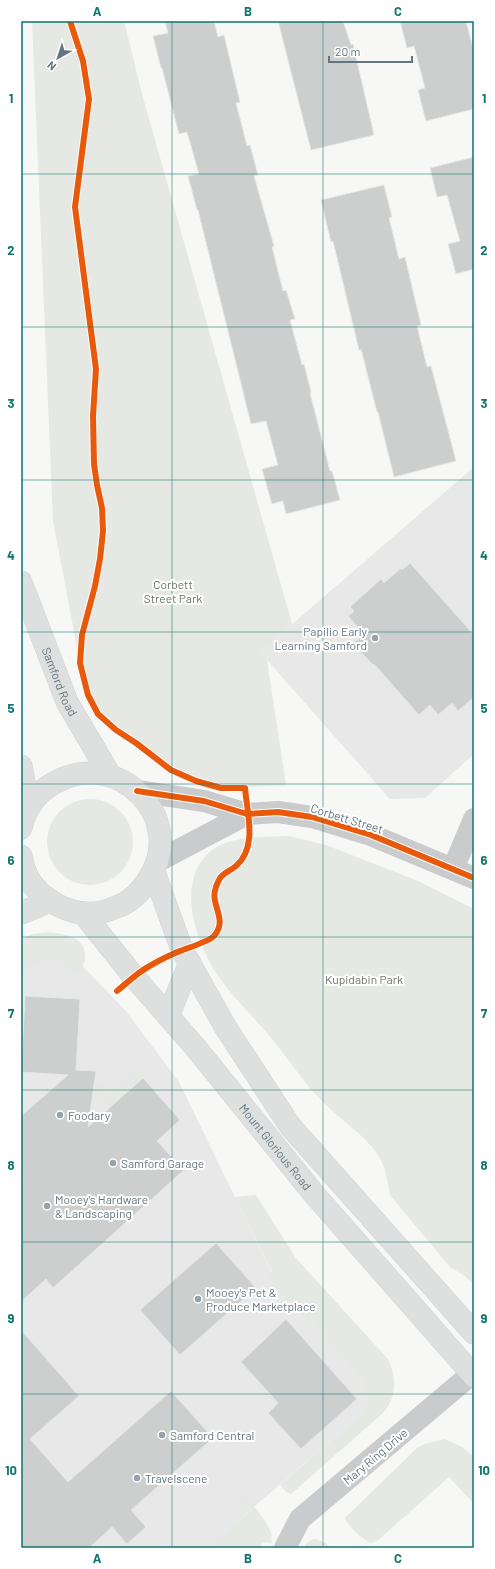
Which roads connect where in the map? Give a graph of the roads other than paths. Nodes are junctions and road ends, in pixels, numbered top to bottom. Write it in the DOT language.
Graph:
graph roads {
  1 [pos="21,582"];
  2 [pos="21,766"];
  3 [pos="110,775"];
  4 [pos="137,791"];
  5 [pos="29,806"];
  6 [pos="247,814"];
  7 [pos="474,819"];
  8 [pos="21,828"];
  9 [pos="21,856"];
  10 [pos="156,867"];
  11 [pos="453,869"];
  12 [pos="474,878"];
  13 [pos="50,900"];
  14 [pos="21,913"];
  15 [pos="83,913"];
  16 [pos="190,963"];
  17 [pos="168,1016"];
  18 [pos="474,1333"];
  19 [pos="473,1374"];
  20 [pos="285,1548"];
  1 -- 3 [label="main road, Samford Road"];
  2 -- 5 [label="main road"];
  3 -- 4 [label="main road"];
  3 -- 5 [label="main road"];
  4 -- 6 [label="street, Corbett Street"];
  4 -- 10 [label="main road"];
  5 -- 8 [label="main road"];
  6 -- 10 [label="street, Corbett Street"];
  6 -- 11 [label="street, Corbett Street"];
  7 -- 11 [label="street"];
  9 -- 13 [label="main road"];
  10 -- 15 [label="main road"];
  10 -- 16 [label="main road, Mount Glorious Road"];
  11 -- 12 [label="street, Corbett Street"];
  13 -- 14 [label="main road"];
  13 -- 15 [label="main road"];
  15 -- 17 [label="main road, Mount Glorious Road"];
  16 -- 17 [label="main road"];
  16 -- 18 [label="main road, Mount Glorious Road"];
  17 -- 19 [label="main road, Mount Glorious Road"];
  19 -- 20 [label="street, Mary Ring Drive"];
}
